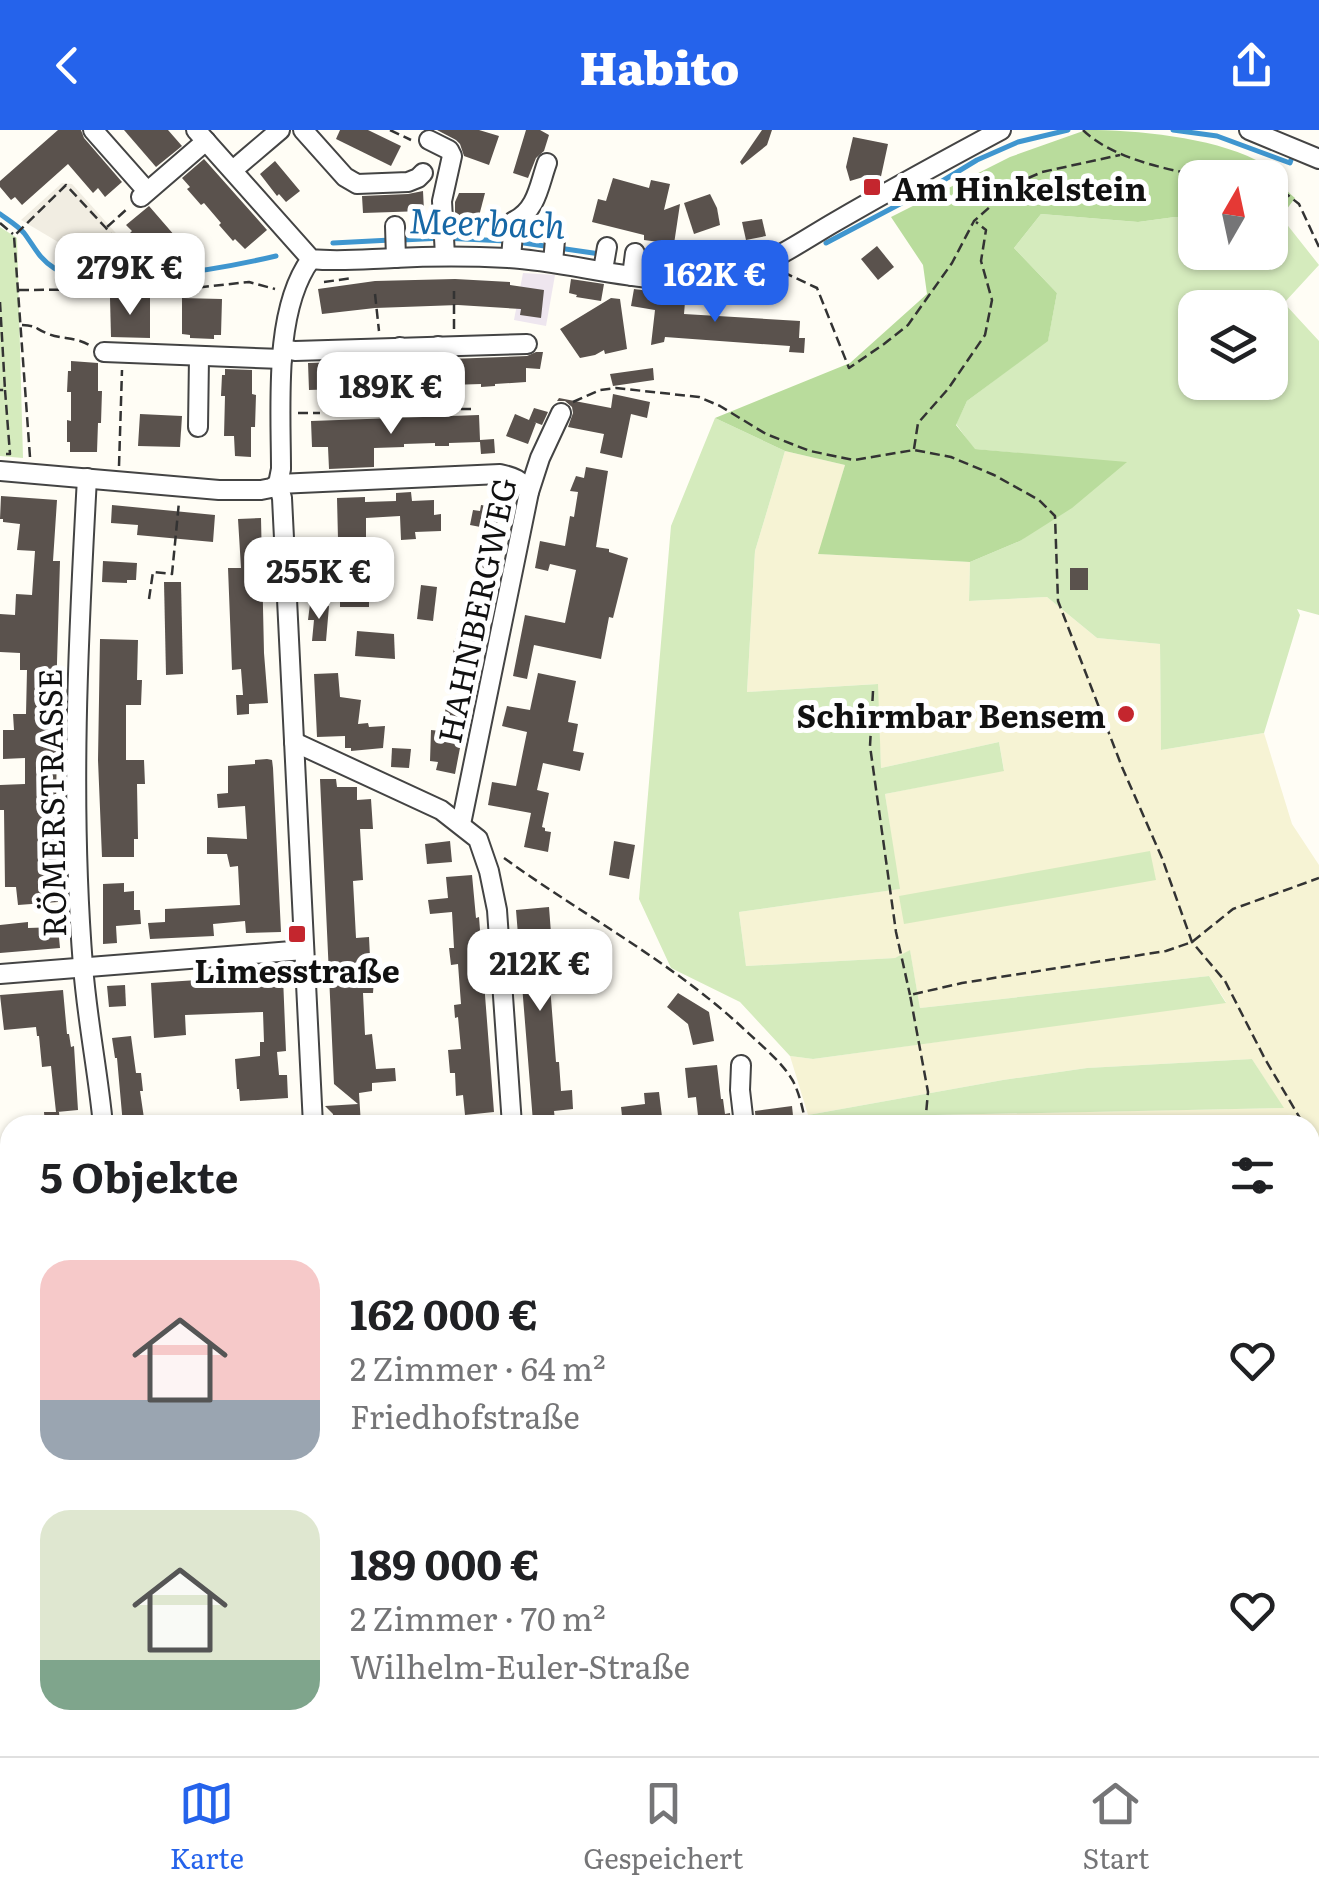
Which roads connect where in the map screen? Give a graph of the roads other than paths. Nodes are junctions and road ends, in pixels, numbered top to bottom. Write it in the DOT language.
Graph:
graph roads {
  1 [pos="94,130"];
  2 [pos="280,130"];
  3 [pos="302,130"];
  4 [pos="1001,130"];
  5 [pos="1249,130"];
  6 [pos="201,136"];
  7 [pos="426,143"];
  8 [pos="1319,159"];
  9 [pos="547,163"];
  10 [pos="233,170"];
  11 [pos="423,173"];
  12 [pos="444,246"];
  13 [pos="512,247"];
  14 [pos="311,258"];
  15 [pos="527,344"];
  16 [pos="446,345"];
  17 [pos="391,347"];
  18 [pos="113,353"];
  19 [pos="283,354"];
  20 [pos="199,357"];
  21 [pos="561,413"];
  22 [pos="198,426"];
  23 [pos="0,471"];
  24 [pos="87,478"];
  25 [pos="278,484"];
  26 [pos="529,492"];
  27 [pos="294,742"];
  28 [pos="460,824"];
  29 [pos="304,950"];
  30 [pos="83,966"];
  31 [pos="0,974"];
  32 [pos="741,1066"];
  33 [pos="102,1115"];
  34 [pos="312,1115"];
  35 [pos="511,1115"];
  36 [pos="743,1115"];
  1 -- 6 [label="street"];
  2 -- 10 [label="street"];
  3 -- 11 [label="street"];
  4 -- 13 [label="street"];
  5 -- 8 [label="street"];
  6 -- 10 [label="street"];
  7 -- 12 [label="street"];
  9 -- 13 [label="street"];
  10 -- 14 [label="street"];
  12 -- 13 [label="street"];
  12 -- 14 [label="street"];
  14 -- 19 [label="street"];
  15 -- 16 [label="street"];
  16 -- 17 [label="street"];
  16 -- 17 [label="street"];
  17 -- 19 [label="street"];
  18 -- 20 [label="street"];
  19 -- 20 [label="street"];
  19 -- 25 [label="street"];
  20 -- 22 [label="street"];
  21 -- 26 [label="street, HAHNBERGWEG"];
  23 -- 24 [label="street"];
  24 -- 25 [label="street"];
  24 -- 30 [label="street, RÖMERSTRASSE"];
  25 -- 26 [label="street"];
  25 -- 27 [label="street"];
  26 -- 28 [label="street, HAHNBERGWEG"];
  27 -- 28 [label="street"];
  27 -- 29 [label="street"];
  28 -- 35 [label="street"];
  29 -- 30 [label="street"];
  29 -- 34 [label="street"];
  30 -- 31 [label="street"];
  30 -- 33 [label="street, RÖMERSTRASSE"];
  32 -- 36 [label="street"];
}
